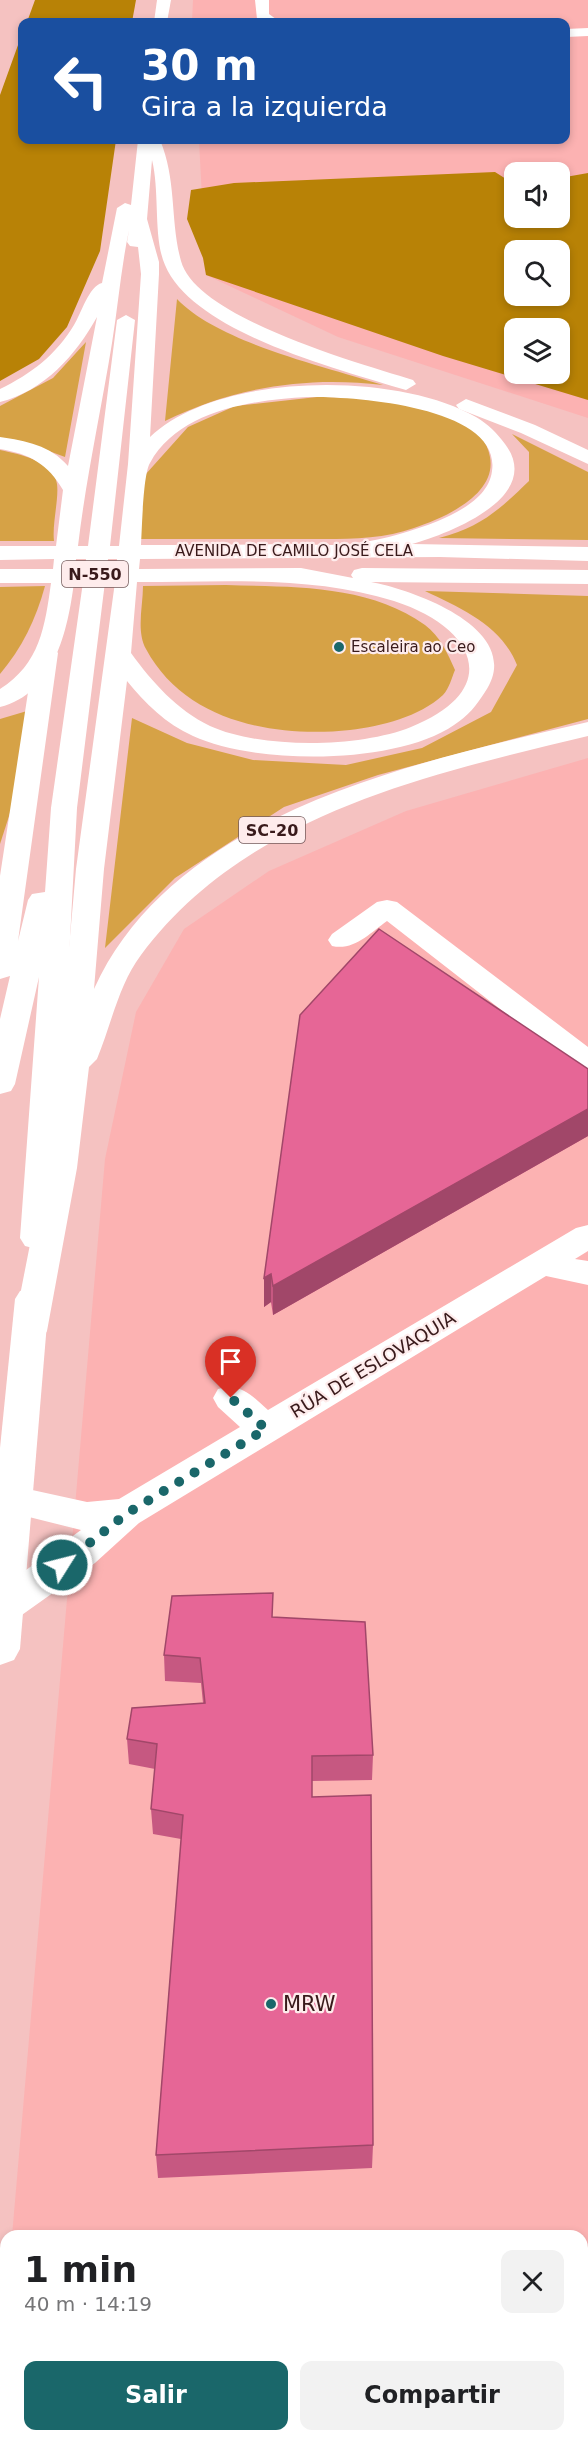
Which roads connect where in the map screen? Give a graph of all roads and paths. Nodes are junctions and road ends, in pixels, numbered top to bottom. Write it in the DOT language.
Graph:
graph roads {
  1 [pos="164,0"];
  2 [pos="262,0"];
  3 [pos="162,18"];
  4 [pos="266,18"];
  5 [pos="570,33"];
  6 [pos="588,33"];
  7 [pos="145,144"];
  8 [pos="153,144"];
  9 [pos="141,169"];
  10 [pos="140,221"];
  11 [pos="132,267"];
  12 [pos="112,270"];
  13 [pos="129,299"];
  14 [pos="0,396"];
  15 [pos="0,443"];
  16 [pos="588,458"];
  17 [pos="138,464"];
  18 [pos="74,490"];
  19 [pos="355,550"];
  20 [pos="0,553"];
  21 [pos="588,554"];
  22 [pos="280,575"];
  23 [pos="0,576"];
  24 [pos="588,577"];
  25 [pos="46,653"];
  26 [pos="119,653"];
  27 [pos="0,700"];
  28 [pos="588,729"];
  29 [pos="64,808"];
  30 [pos="342,940"];
  31 [pos="0,970"];
  32 [pos="588,1062"];
  33 [pos="72,1082"];
  34 [pos="0,1084"];
  35 [pos="588,1236"];
  36 [pos="542,1264"];
  37 [pos="588,1273"];
  38 [pos="30,1331"];
  39 [pos="231,1398"];
  40 [pos="266,1429"];
  41 [pos="14,1500"];
  42 [pos="126,1514"];
  43 [pos="5,1606"];
  44 [pos="0,1649"];
  1 -- 3 [label="main road"];
  2 -- 4 [label="main road"];
  5 -- 6 [label="main road"];
  7 -- 9 [label="main road"];
  8 -- 16 [label="main road"];
  9 -- 10 [label="main road"];
  9 -- 12 [label="main road"];
  10 -- 11 [label="main road"];
  10 -- 17 [label="main road"];
  12 -- 14 [label="main road"];
  12 -- 18 [label="main road"];
  13 -- 29 [label="main road, N-550"];
  15 -- 18 [label="main road"];
  17 -- 19 [label="main road"];
  17 -- 26 [label="main road, N-550"];
  18 -- 25 [label="main road"];
  19 -- 20 [label="main road, AVENIDA DE CAMILO JOSÉ CELA"];
  19 -- 21 [label="main road, AVENIDA DE CAMILO JOSÉ CELA"];
  22 -- 23 [label="main road, AVENIDA DE CAMILO JOSÉ CELA"];
  22 -- 24 [label="main road, AVENIDA DE CAMILO JOSÉ CELA"];
  22 -- 26 [label="main road"];
  25 -- 27 [label="main road"];
  25 -- 31 [label="main road"];
  26 -- 33 [label="main road"];
  28 -- 33 [label="main road, SC-20"];
  29 -- 34 [label="main road"];
  29 -- 38 [label="main road"];
  30 -- 32 [label="main road"];
  33 -- 38 [label="main road"];
  35 -- 36 [label="main road, RÚA DE ESLOVAQUIA"];
  36 -- 37 [label="main road"];
  36 -- 40 [label="main road, RÚA DE ESLOVAQUIA"];
  38 -- 41 [label="main road"];
  39 -- 40 [label="main road"];
  40 -- 42 [label="main road, RÚA DE ESLOVAQUIA"];
  41 -- 42 [label="main road, RÚA DE ESLOVAQUIA"];
  41 -- 43 [label="main road"];
  42 -- 43 [label="main road, RÚA DE ESLOVAQUIA"];
  43 -- 44 [label="main road"];
}
